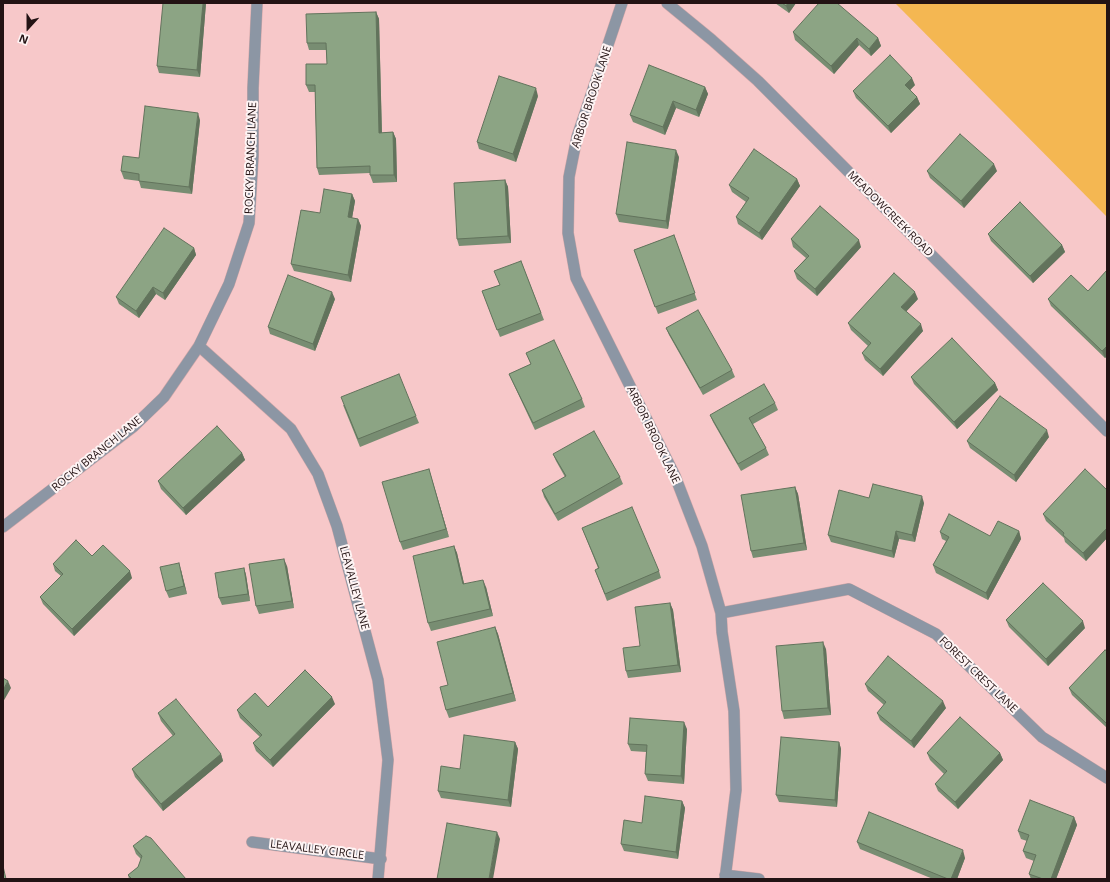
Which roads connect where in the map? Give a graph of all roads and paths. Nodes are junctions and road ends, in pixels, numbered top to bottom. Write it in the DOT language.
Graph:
graph roads {
  1 [pos="257,3"];
  2 [pos="622,3"];
  3 [pos="667,3"];
  4 [pos="199,346"];
  5 [pos="1107,431"];
  6 [pos="3,527"];
  7 [pos="721,613"];
  8 [pos="1107,778"];
  9 [pos="252,842"];
  10 [pos="381,859"];
  11 [pos="725,877"];
  12 [pos="378,879"];
  13 [pos="759,879"];
  1 -- 4 [label="street, ROCKY BRANCH LANE"];
  2 -- 7 [label="street, ARBOR BROOK LANE"];
  3 -- 5 [label="street, MEADOWCREEK ROAD"];
  4 -- 6 [label="street, ROCKY BRANCH LANE"];
  4 -- 10 [label="street, LEAVALLEY LANE"];
  7 -- 8 [label="street, FOREST CREST LANE"];
  7 -- 11 [label="street, ARBOR BROOK LANE"];
  9 -- 10 [label="street, LEAVALLEY CIRCLE"];
  10 -- 12 [label="street, LEAVALLEY LANE"];
  11 -- 13 [label="street"];
}
